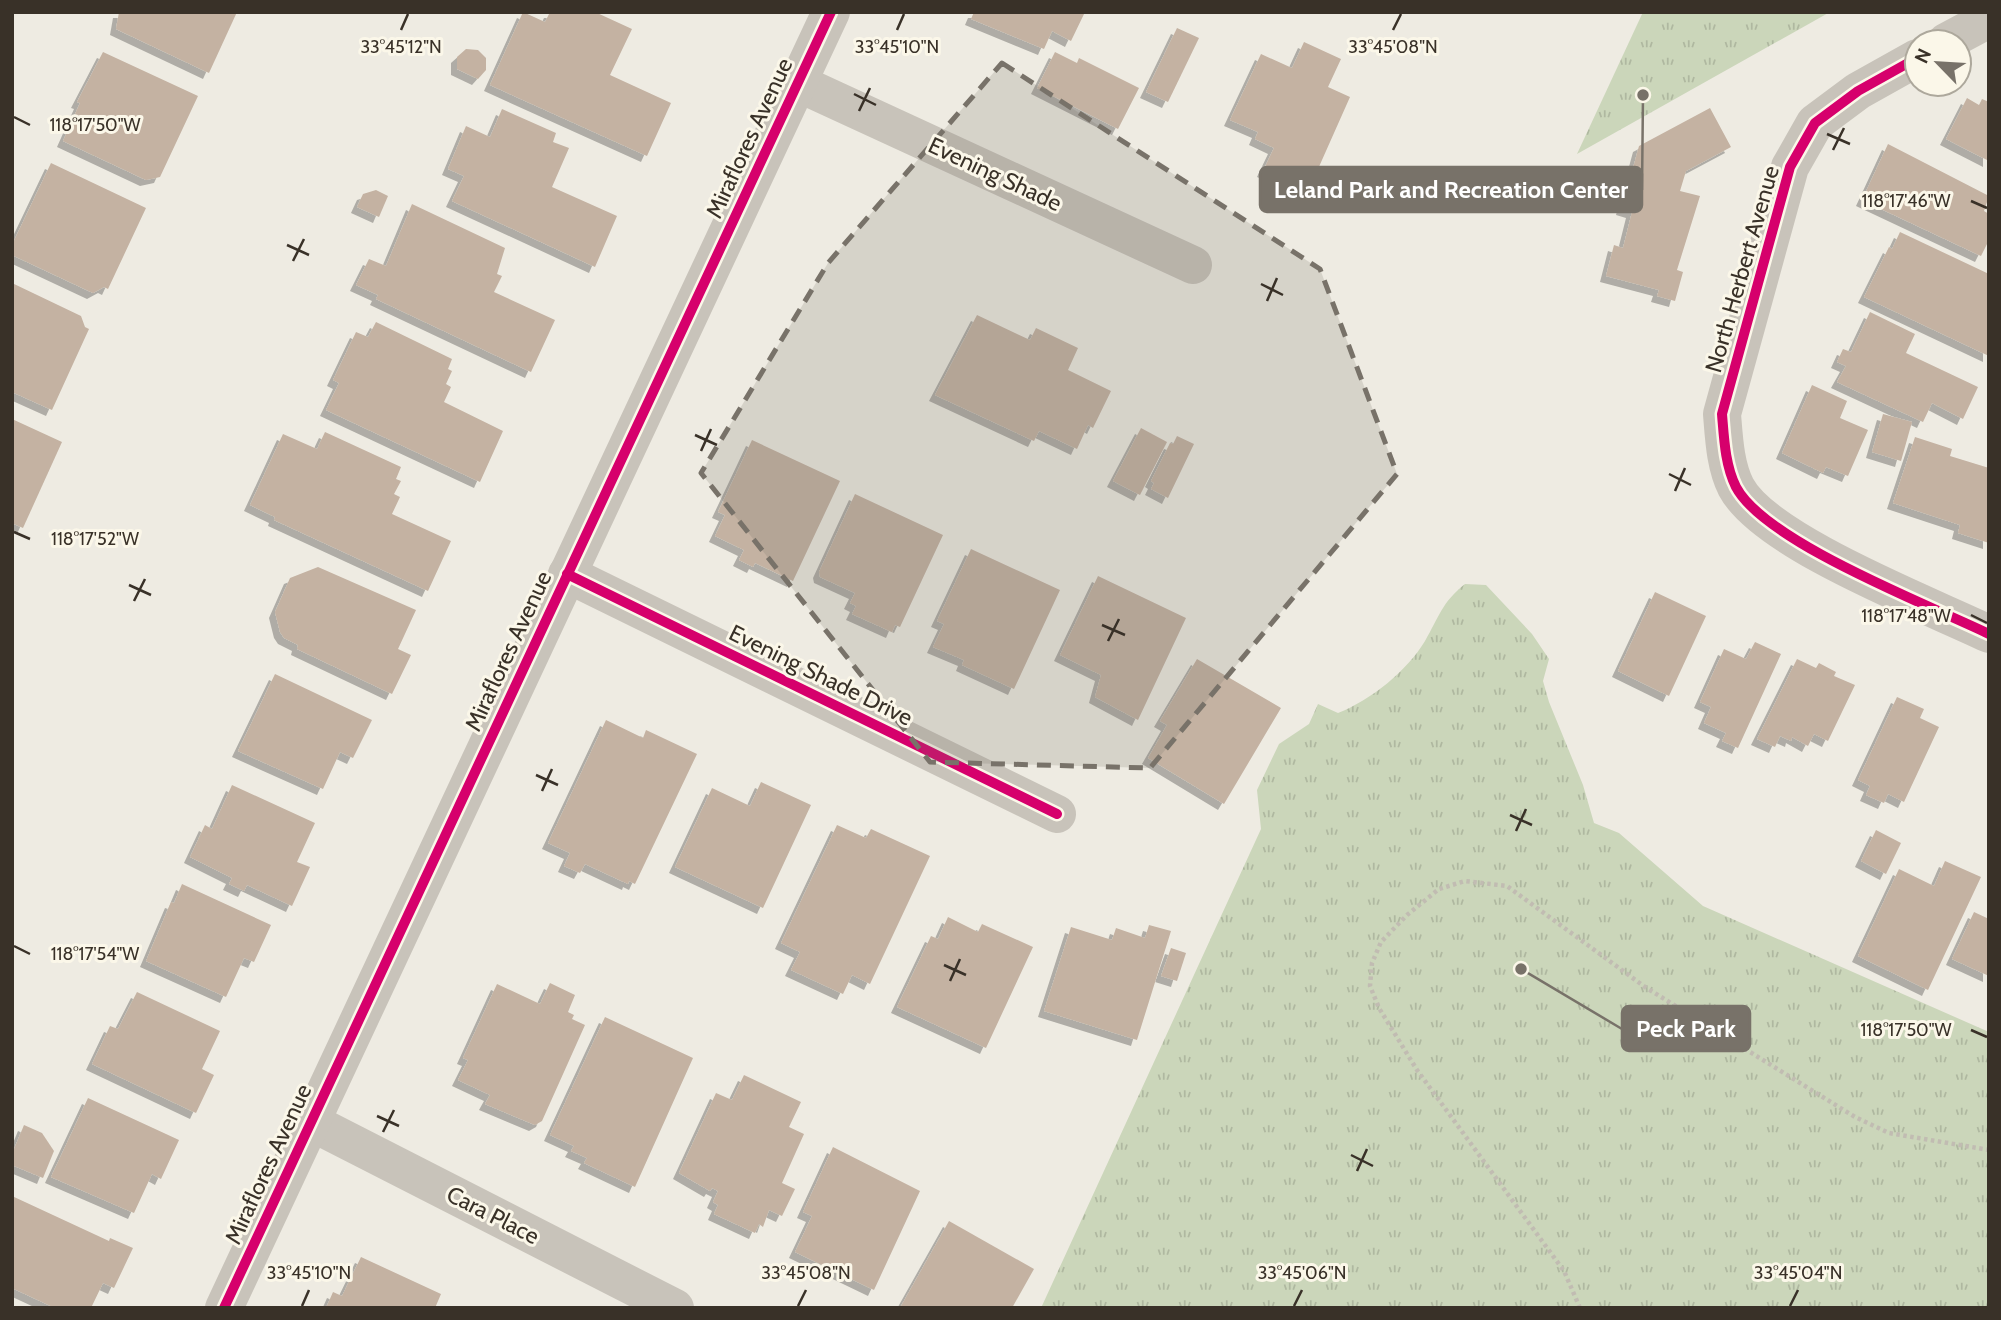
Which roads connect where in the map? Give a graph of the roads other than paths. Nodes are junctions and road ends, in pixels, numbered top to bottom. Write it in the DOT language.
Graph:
graph roads {
  1 [pos="831,12"];
  2 [pos="1989,19"];
  3 [pos="1973,28"];
  4 [pos="1903,66"];
  5 [pos="798,83"];
  6 [pos="1193,265"];
  7 [pos="567,574"];
  8 [pos="1989,634"];
  9 [pos="1056,814"];
  10 [pos="311,1122"];
  11 [pos="224,1308"];
  12 [pos="675,1308"];
  1 -- 5 [label="street, Miraflores Avenue"];
  2 -- 3 [label="street"];
  4 -- 8 [label="street, North Herbert Avenue"];
  5 -- 6 [label="street, Evening Shade"];
  5 -- 7 [label="street, Miraflores Avenue"];
  7 -- 9 [label="street, Evening Shade Drive"];
  7 -- 10 [label="street, Miraflores Avenue"];
  10 -- 11 [label="street, Miraflores Avenue"];
  10 -- 12 [label="street, Cara Place"];
}
